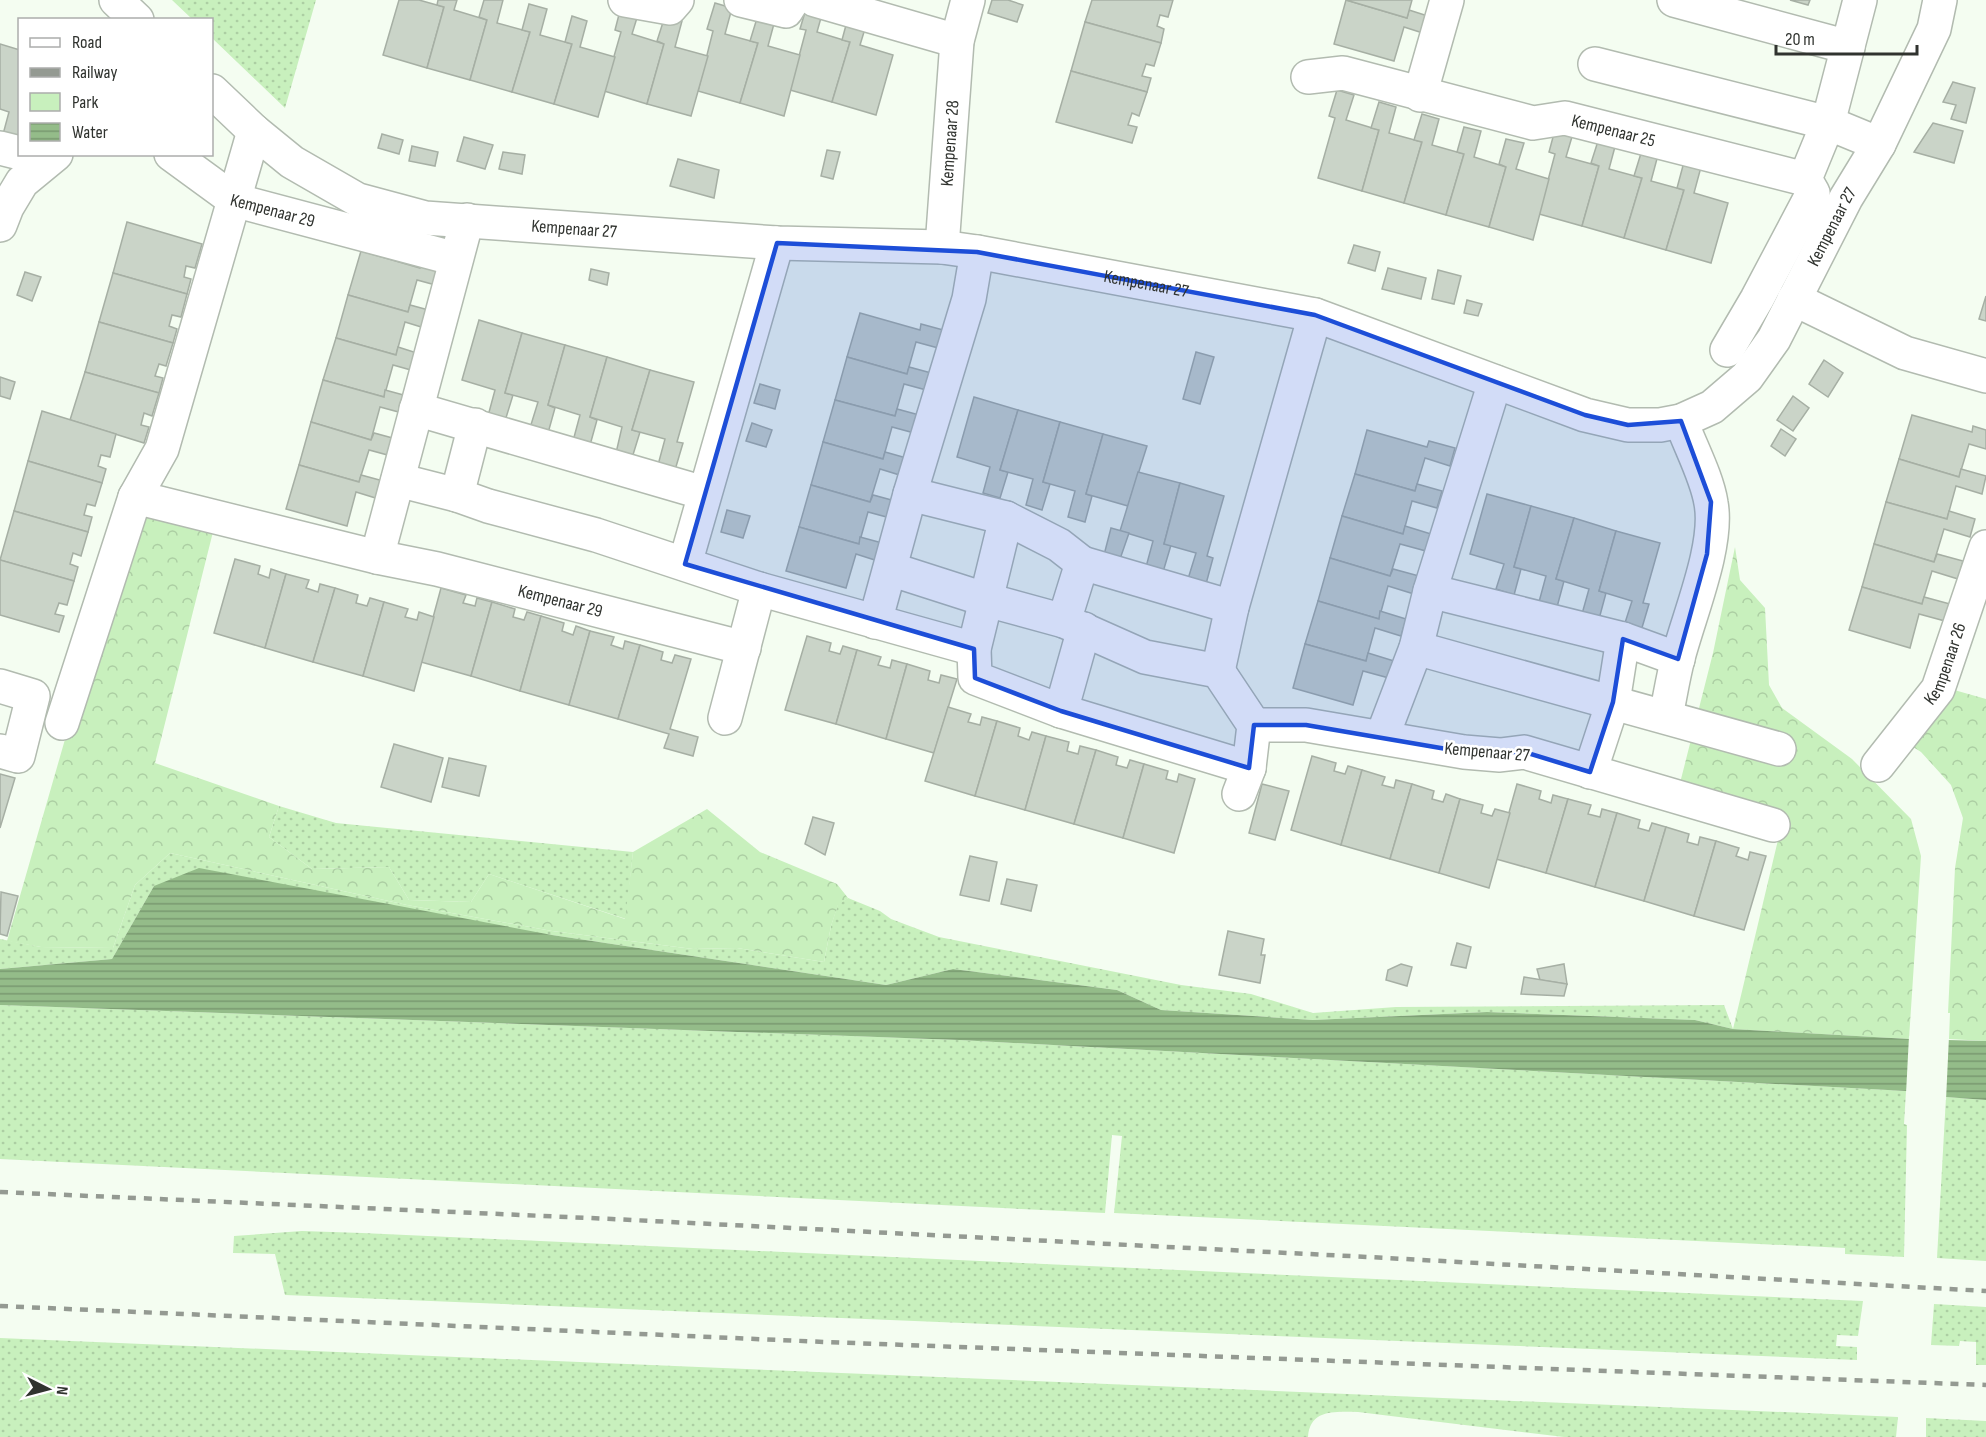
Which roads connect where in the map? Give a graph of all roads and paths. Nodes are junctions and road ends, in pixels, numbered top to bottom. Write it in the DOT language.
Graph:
graph roads {
  1 [pos="116,0"];
  2 [pos="625,0"];
  3 [pos="677,0"];
  4 [pos="741,0"];
  5 [pos="793,0"];
  6 [pos="814,0"];
  7 [pos="1447,0"];
  8 [pos="1674,0"];
  9 [pos="1860,0"];
  10 [pos="1940,0"];
  11 [pos="962,1"];
  12 [pos="135,18"];
  13 [pos="957,41"];
  14 [pos="1848,47"];
  15 [pos="1595,64"];
  16 [pos="1308,77"];
  17 [pos="213,92"];
  18 [pos="1420,95"];
  19 [pos="1828,123"];
  20 [pos="254,131"];
  21 [pos="1879,144"];
  22 [pos="0,148"];
  23 [pos="174,156"];
  24 [pos="1805,179"];
  25 [pos="20,180"];
  26 [pos="234,200"];
  27 [pos="467,220"];
  28 [pos="777,243"];
  29 [pos="942,247"];
  30 [pos="977,252"];
  31 [pos="456,259"];
  32 [pos="1794,299"];
  33 [pos="1315,315"];
  34 [pos="1726,350"];
  35 [pos="1986,376"];
  36 [pos="1496,382"];
  37 [pos="416,409"];
  38 [pos="1681,422"];
  39 [pos="475,426"];
  40 [pos="398,480"];
  41 [pos="704,493"];
  42 [pos="910,494"];
  43 [pos="457,495"];
  44 [pos="135,497"];
  45 [pos="1006,518"];
  46 [pos="1986,547"];
  47 [pos="377,556"];
  48 [pos="1082,563"];
  49 [pos="685,564"];
  50 [pos="906,574"];
  51 [pos="759,590"];
  52 [pos="1430,591"];
  53 [pos="987,600"];
  54 [pos="1232,607"];
  55 [pos="875,622"];
  56 [pos="1074,625"];
  57 [pos="1623,639"];
  58 [pos="744,648"];
  59 [pos="1416,648"];
  60 [pos="974,650"];
  61 [pos="1678,659"];
  62 [pos="1218,671"];
  63 [pos="0,686"];
  64 [pos="1613,702"];
  65 [pos="1061,711"];
  66 [pos="1666,716"];
  67 [pos="725,718"];
  68 [pos="62,723"];
  69 [pos="1254,725"];
  70 [pos="1382,737"];
  71 [pos="1779,749"];
  72 [pos="0,751"];
  73 [pos="1878,765"];
  74 [pos="1590,772"];
  75 [pos="1773,825"];
  1 -- 12 [label="street"];
  2 -- 3 [label="street"];
  4 -- 5 [label="street"];
  6 -- 13 [label="street"];
  7 -- 18 [label="street"];
  8 -- 14 [label="street"];
  9 -- 14 [label="street"];
  10 -- 21 [label="street, Kempenaar 27"];
  11 -- 13 [label="street, Kempenaar 28"];
  13 -- 29 [label="street, Kempenaar 28"];
  14 -- 19 [label="street"];
  15 -- 19 [label="street"];
  16 -- 18 [label="street, Kempenaar 25"];
  17 -- 20 [label="street, Kempenaar 27"];
  18 -- 24 [label="street, Kempenaar 25"];
  19 -- 21 [label="street"];
  19 -- 24 [label="street"];
  20 -- 26 [label="street"];
  20 -- 27 [label="street, Kempenaar 27"];
  21 -- 32 [label="street, Kempenaar 27"];
  22 -- 25 [label="street"];
  23 -- 26 [label="street, Kempenaar 29"];
  24 -- 34 [label="street"];
  26 -- 31 [label="street, Kempenaar 29"];
  26 -- 44 [label="street"];
  27 -- 28 [label="street, Kempenaar 27"];
  27 -- 31 [label="street"];
  28 -- 29 [label="street, Kempenaar 27"];
  28 -- 41 [label="street"];
  29 -- 30 [label="street, Kempenaar 27"];
  30 -- 33 [label="street, Kempenaar 27"];
  30 -- 42 [label="street"];
  31 -- 37 [label="street"];
  32 -- 35 [label="street"];
  32 -- 38 [label="street, Kempenaar 27"];
  33 -- 36 [label="street, Kempenaar 27"];
  33 -- 54 [label="street"];
  36 -- 38 [label="street, Kempenaar 27"];
  36 -- 52 [label="street"];
  37 -- 39 [label="street"];
  37 -- 40 [label="street"];
  38 -- 61 [label="street"];
  39 -- 41 [label="street"];
  39 -- 43 [label="street"];
  40 -- 43 [label="street"];
  40 -- 47 [label="street"];
  41 -- 49 [label="street"];
  42 -- 45 [label="street"];
  42 -- 55 [label="street"];
  43 -- 49 [label="street"];
  44 -- 47 [label="street, Kempenaar 29"];
  44 -- 68 [label="street"];
  45 -- 48 [label="street"];
  45 -- 53 [label="street"];
  46 -- 73 [label="street, Kempenaar 26"];
  47 -- 58 [label="street, Kempenaar 29"];
  48 -- 54 [label="street"];
  48 -- 56 [label="street"];
  49 -- 51 [label="street"];
  50 -- 53 [label="street"];
  51 -- 55 [label="street"];
  51 -- 58 [label="street"];
  52 -- 57 [label="street"];
  52 -- 59 [label="street"];
  53 -- 56 [label="street"];
  53 -- 60 [label="street"];
  54 -- 62 [label="street"];
  55 -- 60 [label="street"];
  56 -- 62 [label="street"];
  56 -- 65 [label="street"];
  57 -- 61 [label="street"];
  57 -- 64 [label="street"];
  58 -- 67 [label="street"];
  59 -- 64 [label="street"];
  59 -- 70 [label="street"];
  60 -- 65 [label="street"];
  61 -- 66 [label="street"];
  62 -- 69 [label="street"];
  63 -- 72 [label="street"];
  64 -- 66 [label="street"];
  64 -- 74 [label="street"];
  65 -- 69 [label="street"];
  66 -- 71 [label="street"];
  69 -- 70 [label="street, Kempenaar 27"];
  70 -- 74 [label="street, Kempenaar 27"];
  74 -- 75 [label="street, Kempenaar 27"];
}
